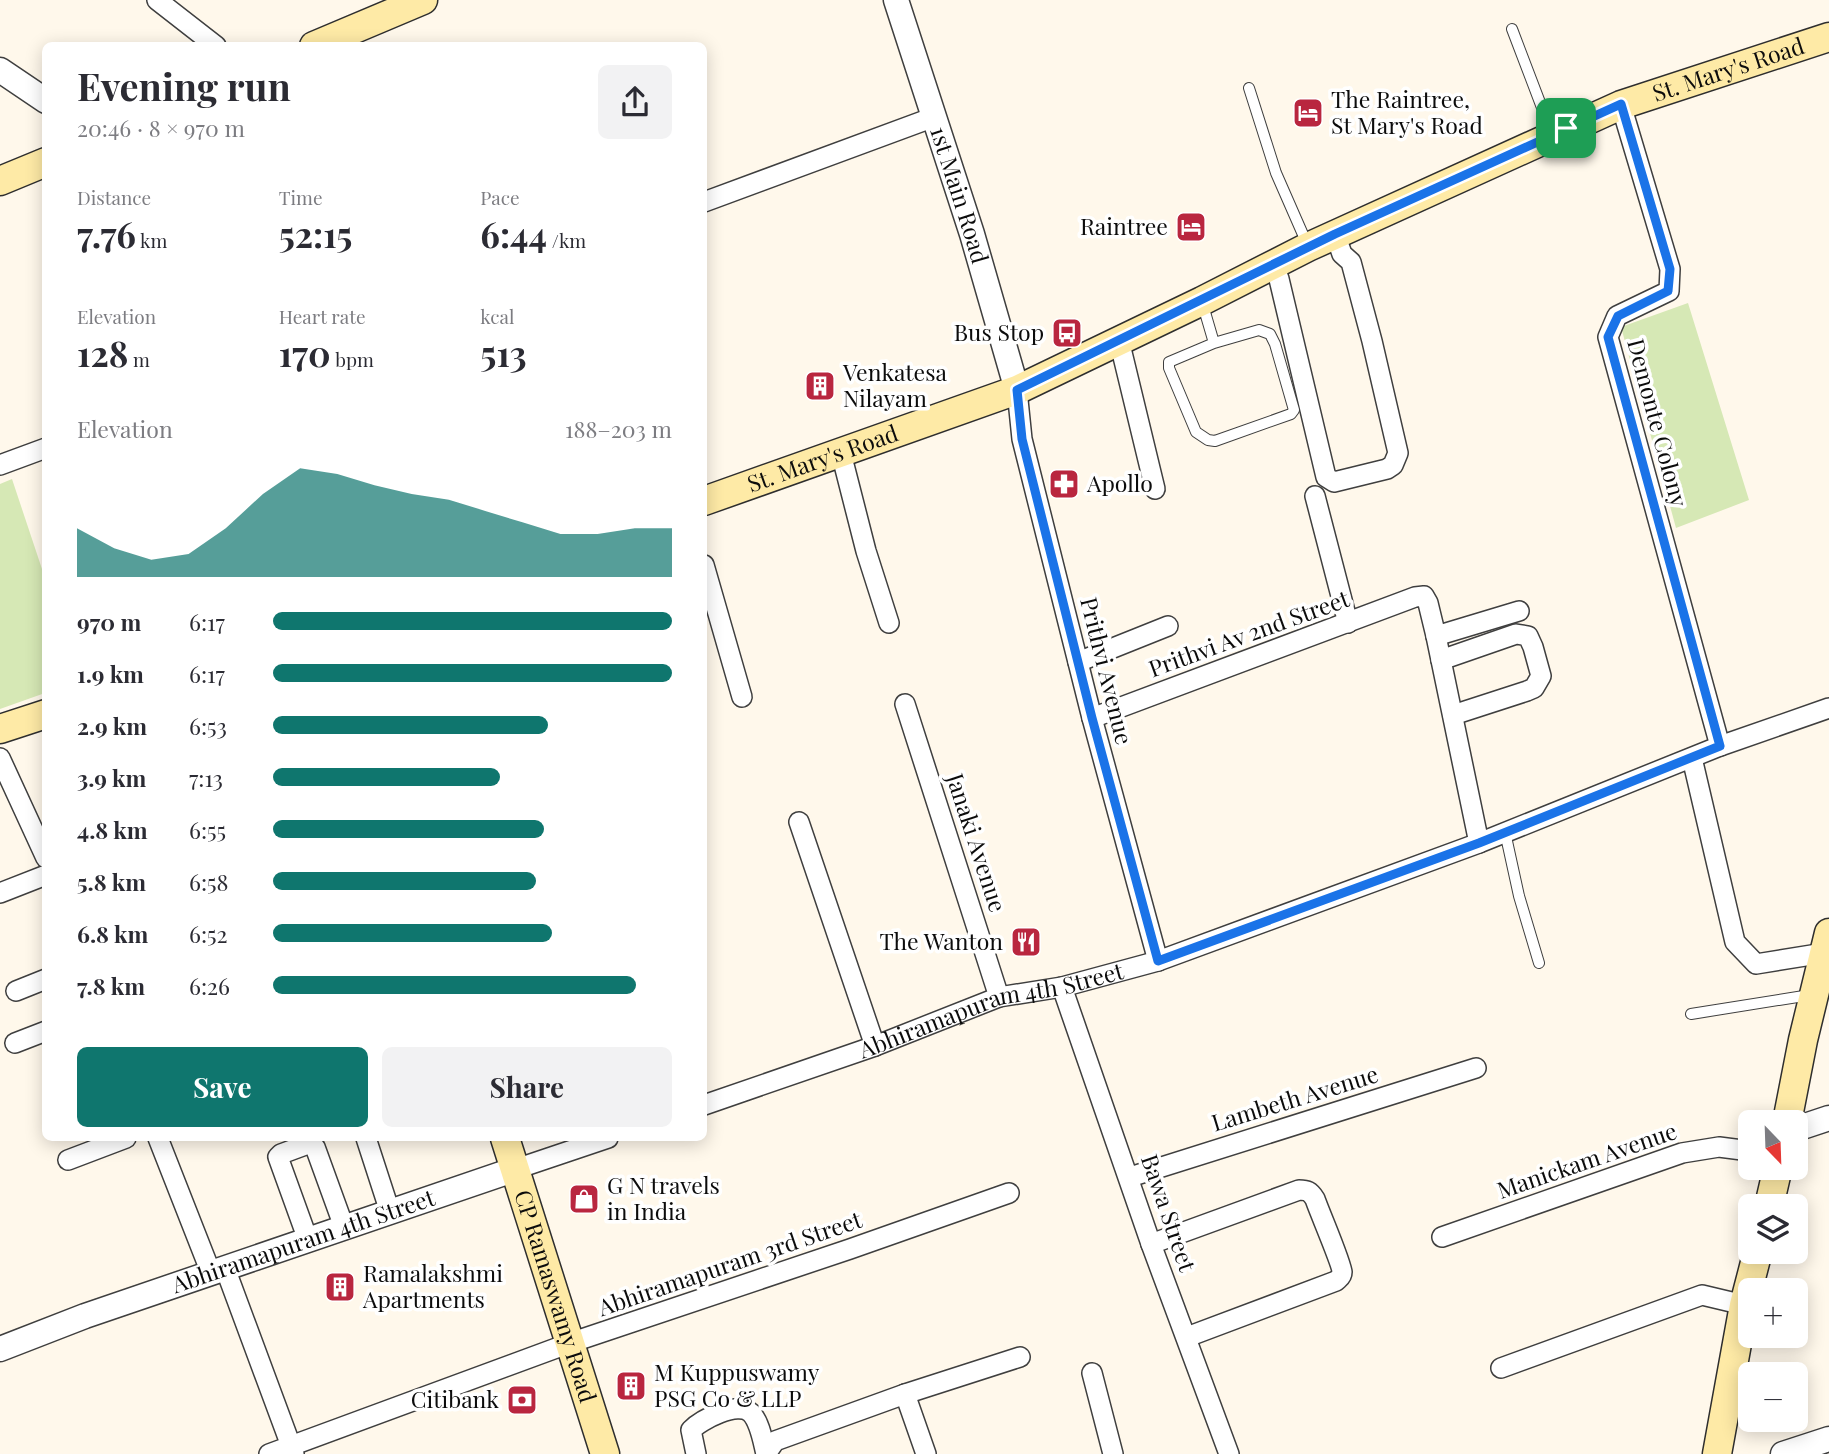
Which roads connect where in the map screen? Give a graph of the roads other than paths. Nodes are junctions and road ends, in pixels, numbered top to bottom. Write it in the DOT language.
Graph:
graph roads {
  1 [pos="157,0"];
  2 [pos="423,0"];
  3 [pos="896,0"];
  4 [pos="1512,29"];
  5 [pos="1829,37"];
  6 [pos="211,42"];
  7 [pos="323,42"];
  8 [pos="0,70"];
  9 [pos="1249,88"];
  10 [pos="42,98"];
  11 [pos="1621,104"];
  12 [pos="934,117"];
  13 [pos="1552,135"];
  14 [pos="42,164"];
  15 [pos="0,181"];
  16 [pos="707,201"];
  17 [pos="1335,234"];
  18 [pos="1308,247"];
  19 [pos="1274,265"];
  20 [pos="1202,301"];
  21 [pos="1119,341"];
  22 [pos="1214,343"];
  23 [pos="1017,390"];
  24 [pos="42,449"];
  25 [pos="841,453"];
  26 [pos="0,465"];
  27 [pos="1155,489"];
  28 [pos="1315,496"];
  29 [pos="707,500"];
  30 [pos="707,575"];
  31 [pos="1523,616"];
  32 [pos="889,623"];
  33 [pos="1348,623"];
  34 [pos="1168,626"];
  35 [pos="1439,648"];
  36 [pos="1078,663"];
  37 [pos="742,697"];
  38 [pos="905,704"];
  39 [pos="1829,708"];
  40 [pos="42,715"];
  41 [pos="1453,715"];
  42 [pos="1092,718"];
  43 [pos="0,729"];
  44 [pos="1720,746"];
  45 [pos="0,758"];
  46 [pos="1692,758"];
  47 [pos="799,822"];
  48 [pos="1505,832"];
  49 [pos="1479,843"];
  50 [pos="42,849"];
  51 [pos="42,877"];
  52 [pos="0,893"];
  53 [pos="1826,943"];
  54 [pos="1158,961"];
  55 [pos="1539,963"];
  56 [pos="42,981"];
  57 [pos="1062,987"];
  58 [pos="16,991"];
  59 [pos="1814,994"];
  60 [pos="999,997"];
  61 [pos="1691,1014"];
  62 [pos="42,1033"];
  63 [pos="15,1043"];
  64 [pos="875,1046"];
  65 [pos="1476,1068"];
  66 [pos="707,1104"];
  67 [pos="1790,1110"];
  68 [pos="1829,1118"];
  69 [pos="1808,1125"];
  70 [pos="118,1141"];
  71 [pos="159,1141"];
  72 [pos="322,1141"];
  73 [pos="367,1141"];
  74 [pos="506,1141"];
  75 [pos="599,1141"];
  76 [pos="1738,1150"];
  77 [pos="68,1160"];
  78 [pos="516,1169"];
  79 [pos="1130,1177"];
  80 [pos="1009,1193"];
  81 [pos="390,1212"];
  82 [pos="349,1226"];
  83 [pos="1442,1237"];
  84 [pos="308,1240"];
  85 [pos="1152,1244"];
  86 [pos="218,1271"];
  87 [pos="1738,1304"];
  88 [pos="1187,1337"];
  89 [pos="1738,1338"];
  90 [pos="570,1343"];
  91 [pos="0,1349"];
  92 [pos="1020,1357"];
  93 [pos="1501,1368"];
  94 [pos="1092,1373"];
  95 [pos="905,1394"];
  96 [pos="1829,1439"];
  97 [pos="293,1450"];
  98 [pos="269,1454"];
  99 [pos="603,1454"];
  100 [pos="696,1454"];
  101 [pos="766,1454"];
  102 [pos="926,1454"];
  103 [pos="1113,1454"];
  104 [pos="1229,1454"];
  105 [pos="1717,1454"];
  106 [pos="1783,1454"];
  1 -- 6 [label="street"];
  2 -- 7 [label="main road"];
  3 -- 12 [label="street, 1st Main Road"];
  4 -- 13 [label="lane"];
  5 -- 11 [label="main road, St. Mary's Road"];
  8 -- 10 [label="street"];
  9 -- 18 [label="lane"];
  11 -- 13 [label="main road, St. Mary's Road"];
  11 -- 44 [label="street, Demonte Colony"];
  12 -- 16 [label="street"];
  12 -- 23 [label="street, 1st Main Road"];
  13 -- 17 [label="main road, St. Mary's Road"];
  14 -- 15 [label="main road"];
  17 -- 18 [label="main road, St. Mary's Road"];
  17 -- 19 [label="street"];
  18 -- 19 [label="main road, St. Mary's Road"];
  19 -- 20 [label="main road, St. Mary's Road"];
  20 -- 21 [label="main road, St. Mary's Road"];
  20 -- 22 [label="lane"];
  21 -- 23 [label="main road, St. Mary's Road"];
  21 -- 27 [label="street"];
  22 -- 22 [label="lane"];
  23 -- 25 [label="main road, St. Mary's Road"];
  23 -- 36 [label="street, Prithvi Avenue"];
  24 -- 26 [label="street"];
  25 -- 29 [label="main road, St. Mary's Road"];
  25 -- 32 [label="street"];
  28 -- 33 [label="street"];
  30 -- 37 [label="street"];
  31 -- 35 [label="street"];
  33 -- 35 [label="street, Prithvi Av 2nd Street"];
  33 -- 42 [label="street, Prithvi Av 2nd Street"];
  34 -- 36 [label="street"];
  35 -- 41 [label="street"];
  35 -- 41 [label="street"];
  36 -- 42 [label="street, Prithvi Avenue"];
  38 -- 60 [label="street, Janaki Avenue"];
  39 -- 44 [label="street, Abhiramapuram 4th Street"];
  40 -- 43 [label="main road"];
  41 -- 49 [label="street"];
  42 -- 54 [label="street, Prithvi Avenue"];
  44 -- 46 [label="street, Abhiramapuram 4th Street"];
  45 -- 50 [label="street"];
  46 -- 48 [label="street, Abhiramapuram 4th Street"];
  46 -- 53 [label="street"];
  47 -- 64 [label="street"];
  48 -- 49 [label="street, Abhiramapuram 4th Street"];
  48 -- 55 [label="lane"];
  49 -- 54 [label="street, Abhiramapuram 4th Street"];
  51 -- 52 [label="street"];
  53 -- 59 [label="main road"];
  54 -- 57 [label="street, Abhiramapuram 4th Street"];
  56 -- 58 [label="street"];
  57 -- 60 [label="street, Abhiramapuram 4th Street"];
  57 -- 79 [label="street, Bawa Street"];
  59 -- 61 [label="lane"];
  59 -- 67 [label="main road"];
  60 -- 64 [label="street, Abhiramapuram 4th Street"];
  62 -- 63 [label="street"];
  64 -- 66 [label="street, Abhiramapuram 4th Street"];
  65 -- 79 [label="street, Lambeth Avenue"];
  68 -- 69 [label="street"];
  70 -- 77 [label="street"];
  71 -- 86 [label="street"];
  72 -- 82 [label="street"];
  73 -- 81 [label="street"];
  74 -- 78 [label="main road, CP Ramaswamy Road"];
  75 -- 78 [label="street, Abhiramapuram 4th Street"];
  76 -- 83 [label="street, Manickam Avenue"];
  78 -- 81 [label="street, Abhiramapuram 4th Street"];
  78 -- 90 [label="main road, CP Ramaswamy Road"];
  79 -- 85 [label="street, Bawa Street"];
  80 -- 90 [label="street, Abhiramapuram 3rd Street"];
  81 -- 82 [label="street, Abhiramapuram 4th Street"];
  82 -- 84 [label="street, Abhiramapuram 4th Street"];
  82 -- 84 [label="street"];
  84 -- 86 [label="street, Abhiramapuram 4th Street"];
  85 -- 88 [label="street, Bawa Street"];
  85 -- 88 [label="street"];
  86 -- 91 [label="street, Abhiramapuram 4th Street"];
  86 -- 97 [label="street"];
  87 -- 93 [label="street"];
  88 -- 104 [label="street, Bawa Street"];
  89 -- 105 [label="main road"];
  90 -- 97 [label="street, Abhiramapuram 3rd Street"];
  90 -- 99 [label="main road, CP Ramaswamy Road"];
  92 -- 95 [label="street"];
  94 -- 103 [label="street"];
  95 -- 101 [label="street"];
  95 -- 102 [label="street"];
  96 -- 106 [label="street"];
  97 -- 98 [label="street, Abhiramapuram 3rd Street"];
  100 -- 101 [label="street"];
}
